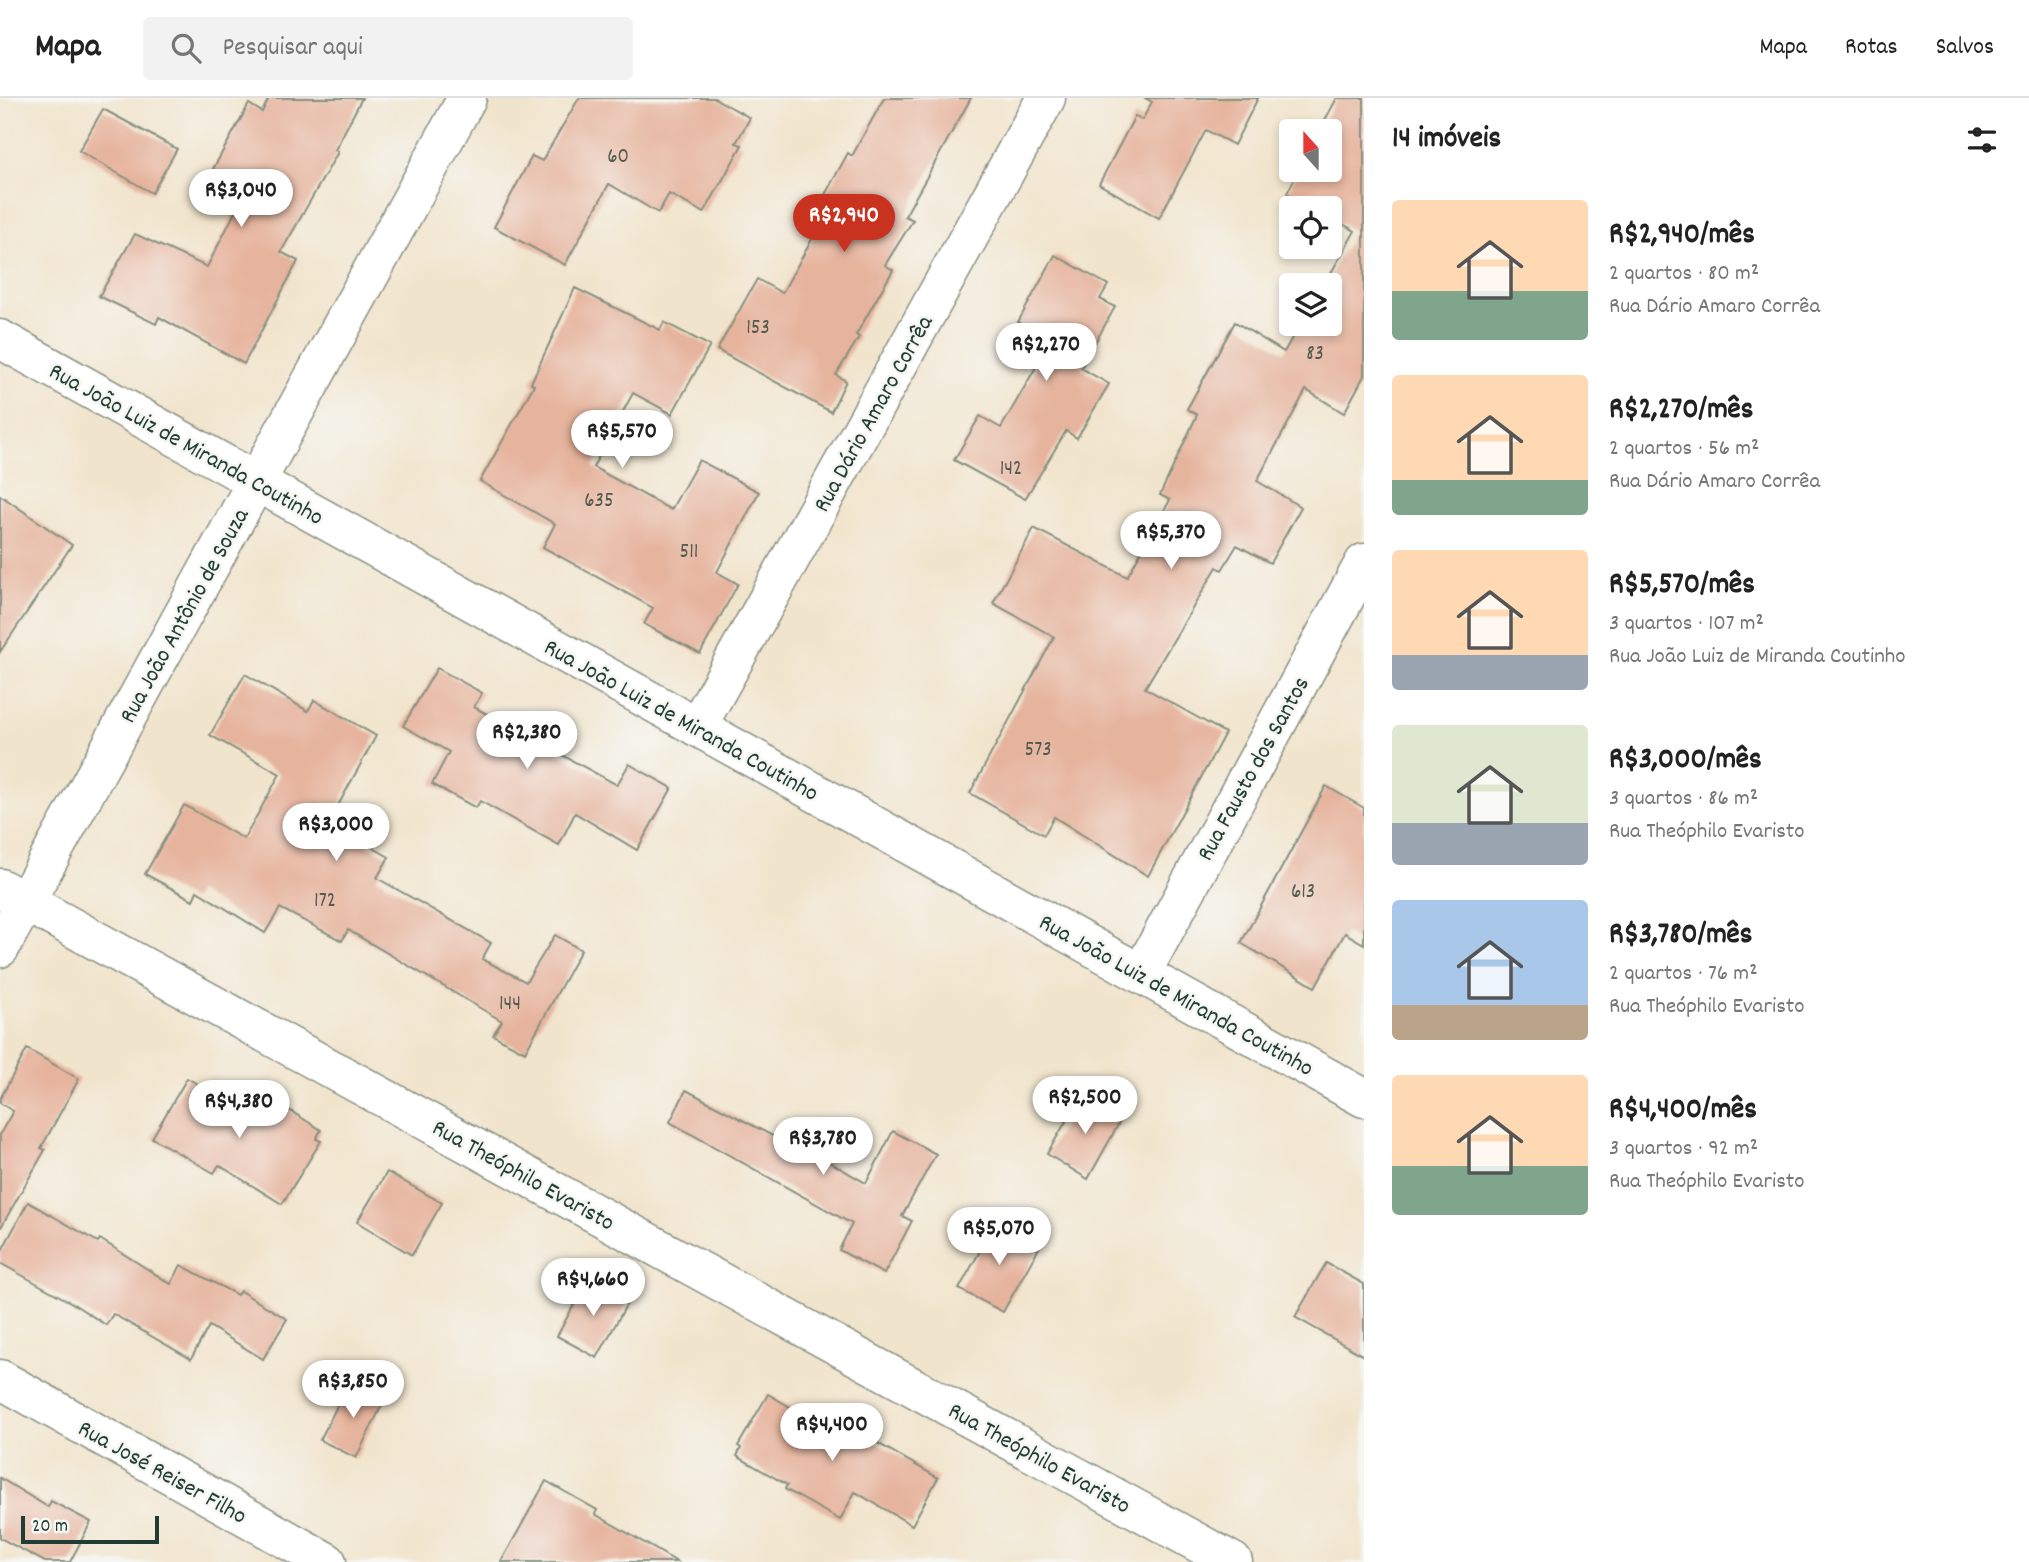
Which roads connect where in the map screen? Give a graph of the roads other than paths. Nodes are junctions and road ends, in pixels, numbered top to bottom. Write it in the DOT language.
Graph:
graph roads {
  1 [pos="467,98"];
  2 [pos="1046,98"];
  3 [pos="0,339"];
  4 [pos="256,482"];
  5 [pos="1364,563"];
  6 [pos="697,727"];
  7 [pos="13,895"];
  8 [pos="0,948"];
  9 [pos="1140,974"];
  10 [pos="1364,1098"];
  11 [pos="0,1379"];
  12 [pos="327,1562"];
  13 [pos="1233,1562"];
  1 -- 4 [label="street, Rua João Antônio de Souza"];
  2 -- 6 [label="street, Rua Dário Amaro Corrêa"];
  3 -- 4 [label="street, Rua João Luiz de Miranda Coutinho"];
  4 -- 6 [label="street, Rua João Luiz de Miranda Coutinho"];
  4 -- 7 [label="street, Rua João Antônio de Souza"];
  5 -- 9 [label="street, Rua Fausto dos Santos"];
  6 -- 9 [label="street, Rua João Luiz de Miranda Coutinho"];
  7 -- 8 [label="street, Rua João Antônio de Souza"];
  7 -- 13 [label="street, Rua Theóphilo Evaristo"];
  9 -- 10 [label="street, Rua João Luiz de Miranda Coutinho"];
  11 -- 12 [label="street, Rua José Reiser Filho"];
}
